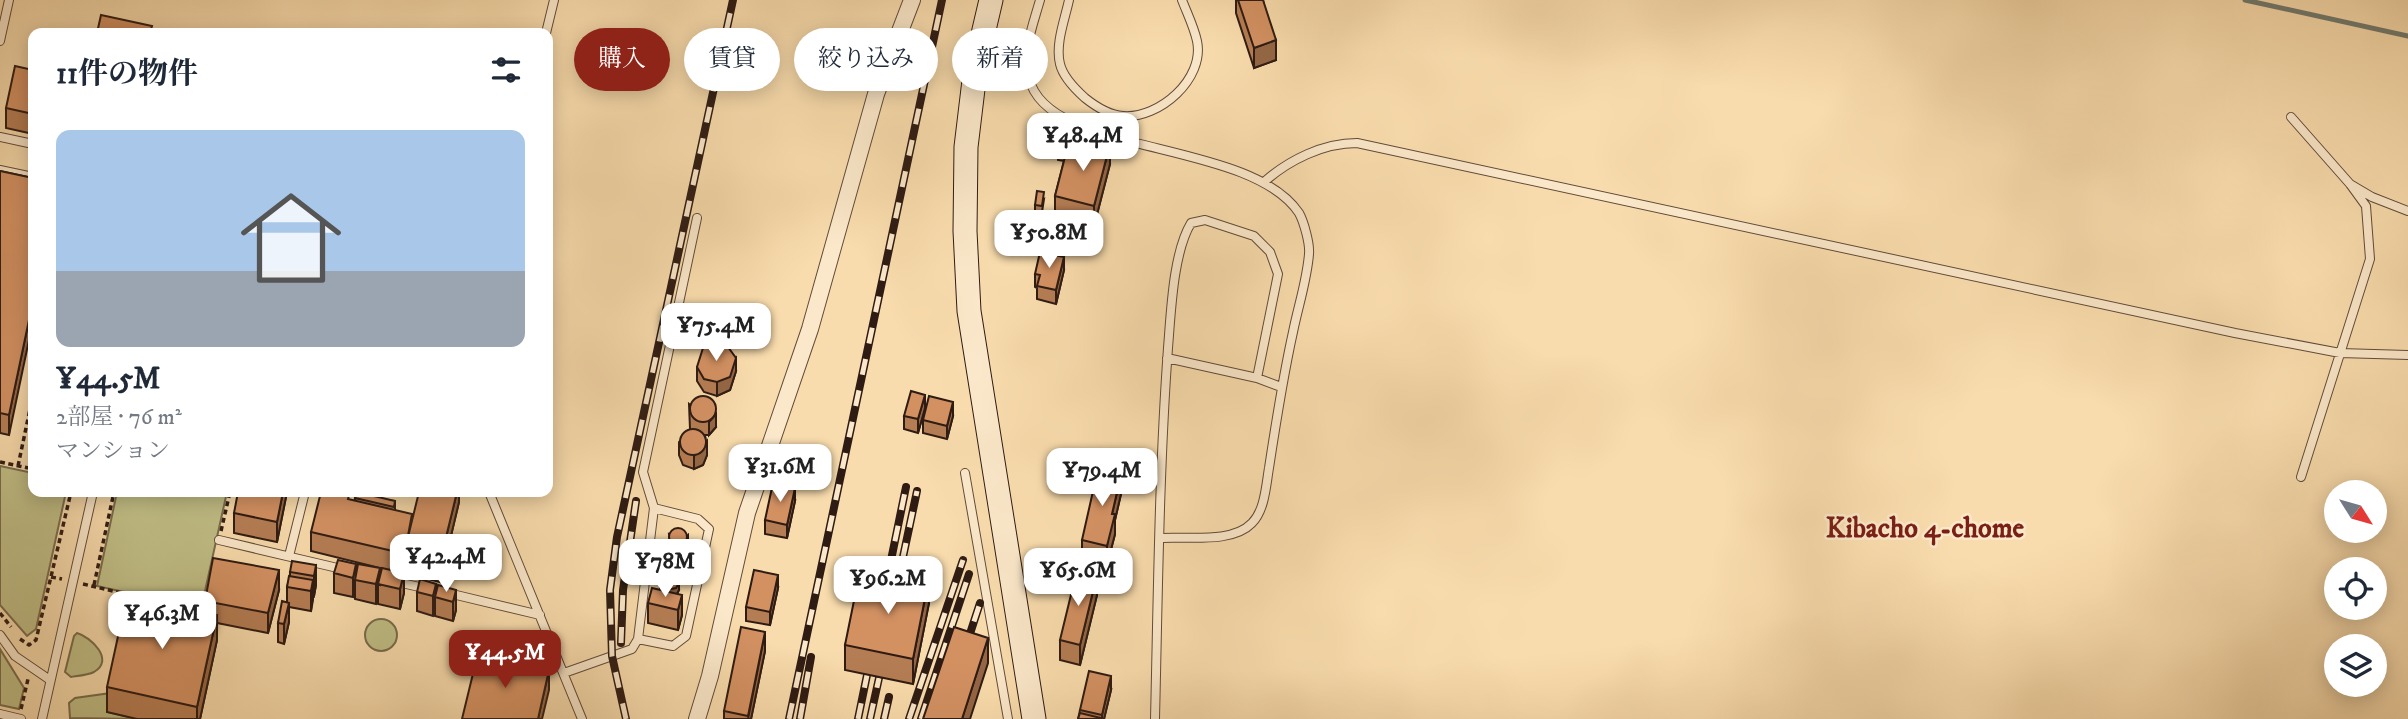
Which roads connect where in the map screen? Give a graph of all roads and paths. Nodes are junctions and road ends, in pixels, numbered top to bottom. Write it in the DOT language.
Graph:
graph roads {
  1 [pos="9,0"];
  2 [pos="554,0"];
  3 [pos="912,0"];
  4 [pos="991,0"];
  5 [pos="1040,0"];
  6 [pos="1069,0"];
  7 [pos="1182,0"];
  8 [pos="547,28"];
  9 [pos="0,41"];
  10 [pos="2291,117"];
  11 [pos="0,136"];
  12 [pos="28,143"];
  13 [pos="0,170"];
  14 [pos="28,176"];
  15 [pos="1264,182"];
  16 [pos="2350,184"];
  17 [pos="2408,211"];
  18 [pos="697,218"];
  19 [pos="2340,353"];
  20 [pos="2408,355"];
  21 [pos="1167,358"];
  22 [pos="1257,377"];
  23 [pos="1281,387"];
  24 [pos="28,419"];
  25 [pos="0,462"];
  26 [pos="18,466"];
  27 [pos="28,468"];
  28 [pos="965,473"];
  29 [pos="2301,477"];
  30 [pos="70,497"];
  31 [pos="92,497"];
  32 [pos="113,497"];
  33 [pos="229,497"];
  34 [pos="304,497"];
  35 [pos="491,497"];
  36 [pos="654,508"];
  37 [pos="1160,538"];
  38 [pos="219,540"];
  39 [pos="289,556"];
  40 [pos="355,572"];
  41 [pos="51,577"];
  42 [pos="382,578"];
  43 [pos="73,582"];
  44 [pos="94,586"];
  45 [pos="209,588"];
  46 [pos="0,613"];
  47 [pos="540,615"];
  48 [pos="0,635"];
  49 [pos="638,639"];
  50 [pos="564,673"];
  51 [pos="50,680"];
  52 [pos="0,714"];
  53 [pos="21,719"];
  54 [pos="42,719"];
  55 [pos="582,719"];
  56 [pos="697,719"];
  57 [pos="1008,719"];
  58 [pos="1034,719"];
  59 [pos="1155,719"];
  1 -- 9 [label="lane"];
  2 -- 8 [label="lane"];
  3 -- 56 [label="street"];
  4 -- 58 [label="street"];
  5 -- 15 [label="lane"];
  6 -- 7 [label="lane"];
  10 -- 16 [label="lane"];
  11 -- 12 [label="lane"];
  13 -- 14 [label="lane"];
  15 -- 19 [label="lane"];
  15 -- 23 [label="lane"];
  16 -- 17 [label="lane"];
  16 -- 19 [label="lane"];
  18 -- 36 [label="lane"];
  19 -- 20 [label="lane"];
  19 -- 29 [label="lane"];
  21 -- 22 [label="lane"];
  21 -- 22 [label="lane"];
  21 -- 37 [label="lane"];
  22 -- 23 [label="lane"];
  23 -- 37 [label="lane"];
  24 -- 26 [label="path"];
  25 -- 26 [label="path"];
  26 -- 27 [label="path"];
  28 -- 57 [label="lane"];
  30 -- 41 [label="path"];
  31 -- 43 [label="lane"];
  32 -- 44 [label="path"];
  33 -- 38 [label="path"];
  34 -- 39 [label="lane"];
  35 -- 47 [label="lane"];
  36 -- 49 [label="lane"];
  36 -- 49 [label="lane"];
  37 -- 59 [label="lane"];
  38 -- 39 [label="lane"];
  39 -- 40 [label="lane"];
  41 -- 43 [label="path"];
  41 -- 46 [label="path"];
  42 -- 47 [label="lane"];
  43 -- 44 [label="path"];
  43 -- 51 [label="lane"];
  44 -- 45 [label="path"];
  47 -- 50 [label="lane"];
  48 -- 51 [label="lane"];
  49 -- 50 [label="lane"];
  50 -- 55 [label="lane"];
  51 -- 54 [label="lane"];
  52 -- 53 [label="lane"];
}
